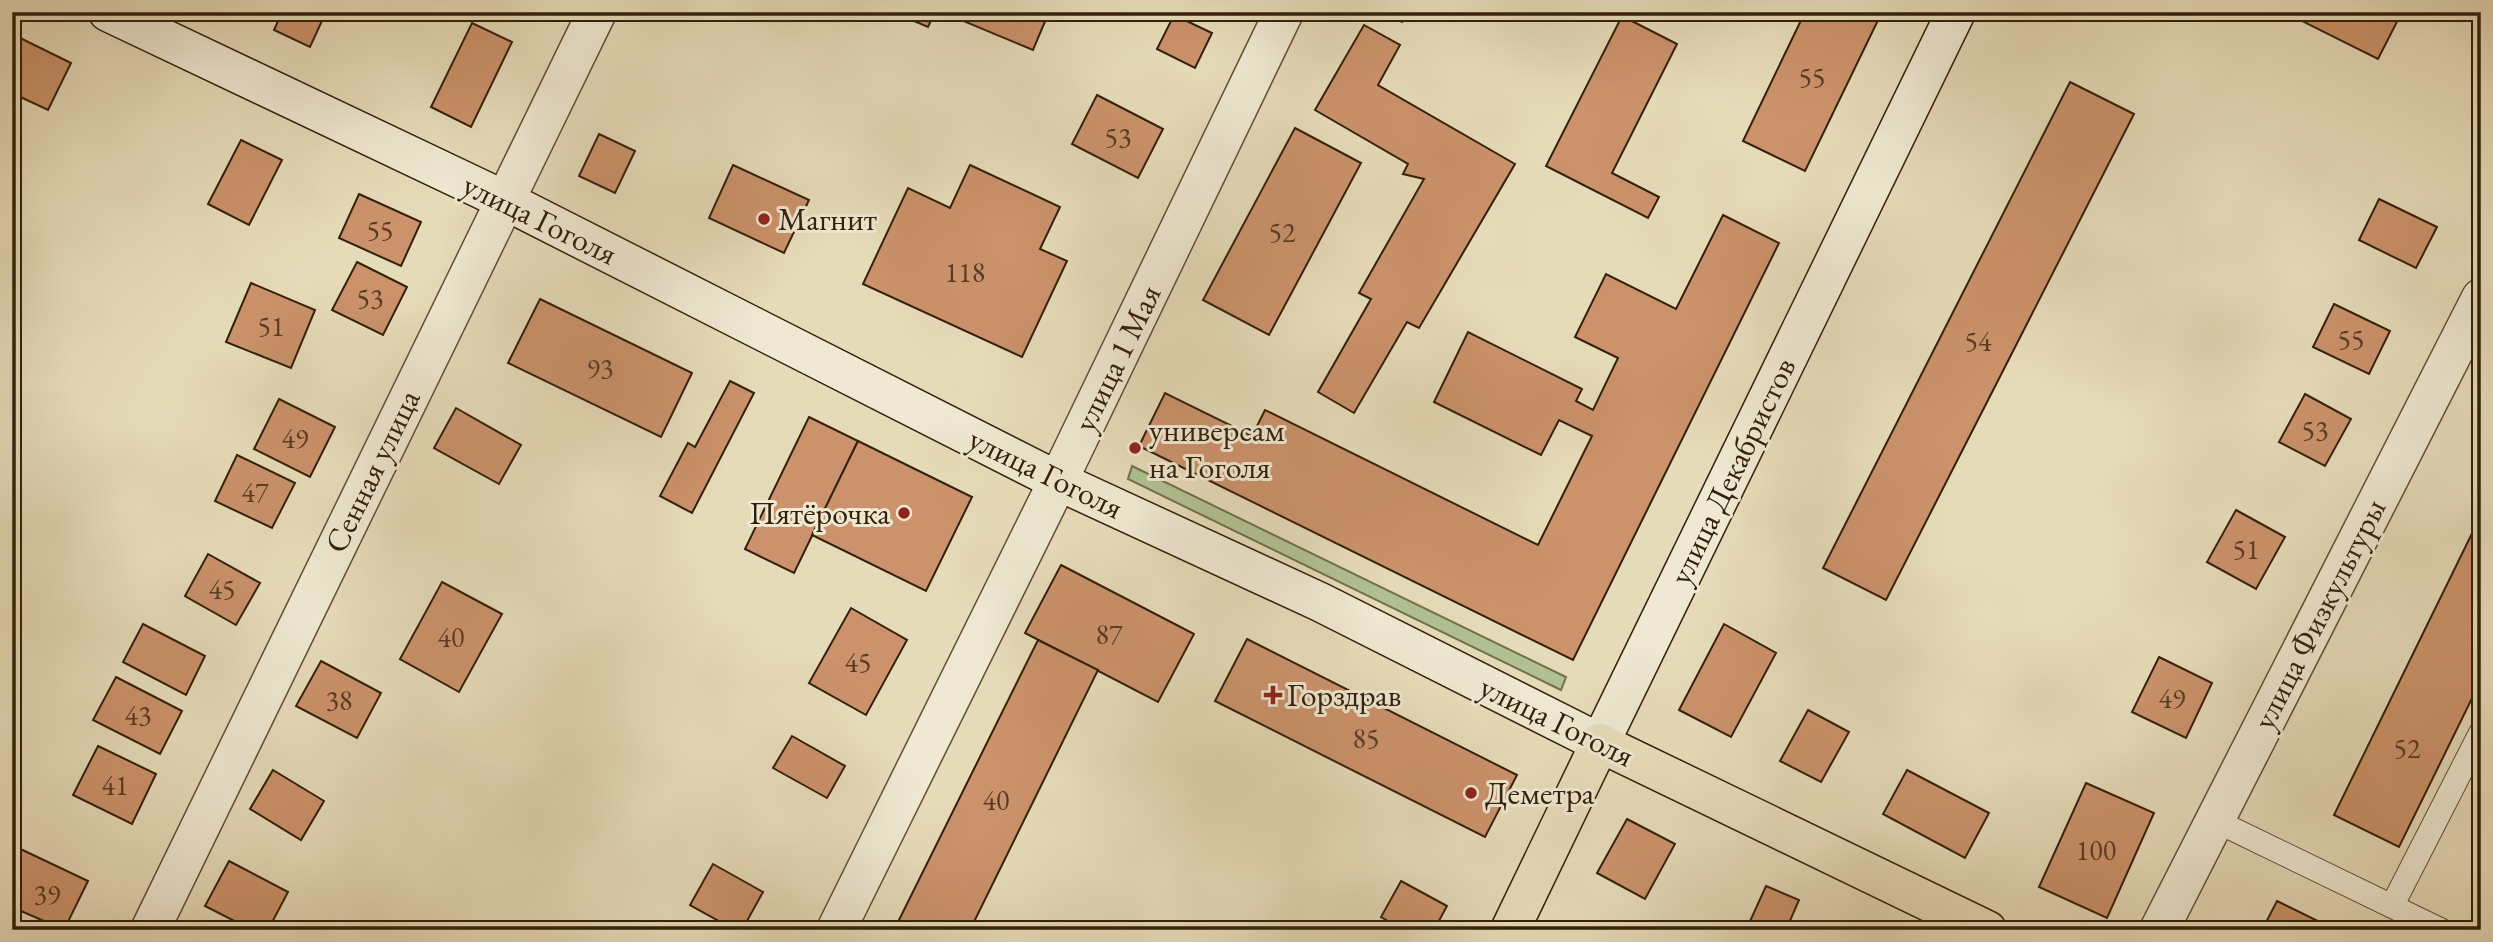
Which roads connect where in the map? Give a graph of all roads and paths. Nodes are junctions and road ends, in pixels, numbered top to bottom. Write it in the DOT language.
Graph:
graph roads {
  1 [pos="108,12"];
  2 [pos="597,12"];
  3 [pos="1284,12"];
  4 [pos="1956,12"];
  5 [pos="504,200"];
  6 [pos="2481,298"];
  7 [pos="1058,481"];
  8 [pos="2481,732"];
  9 [pos="1600,743"];
  10 [pos="2214,820"];
  11 [pos="2392,906"];
  12 [pos="150,930"];
  13 [pos="836,930"];
  14 [pos="1510,930"];
  15 [pos="1987,930"];
  16 [pos="2159,930"];
  17 [pos="2441,930"];
  1 -- 5 [label="street, улица Гоголя"];
  2 -- 5 [label="street, Сенная улица"];
  3 -- 7 [label="street, улица 1 Мая"];
  4 -- 9 [label="street, улица Декабристов"];
  5 -- 7 [label="street, улица Гоголя"];
  5 -- 12 [label="street, Сенная улица"];
  6 -- 10 [label="street, улица Физкультуры"];
  7 -- 9 [label="street, улица Гоголя"];
  7 -- 13 [label="street, улица 1 Мая"];
  8 -- 11 [label="lane"];
  9 -- 14 [label="main road, улица Декабристов"];
  9 -- 15 [label="main road, улица Гоголя"];
  10 -- 11 [label="lane"];
  10 -- 16 [label="street, улица Физкультуры"];
  11 -- 17 [label="lane"];
}
